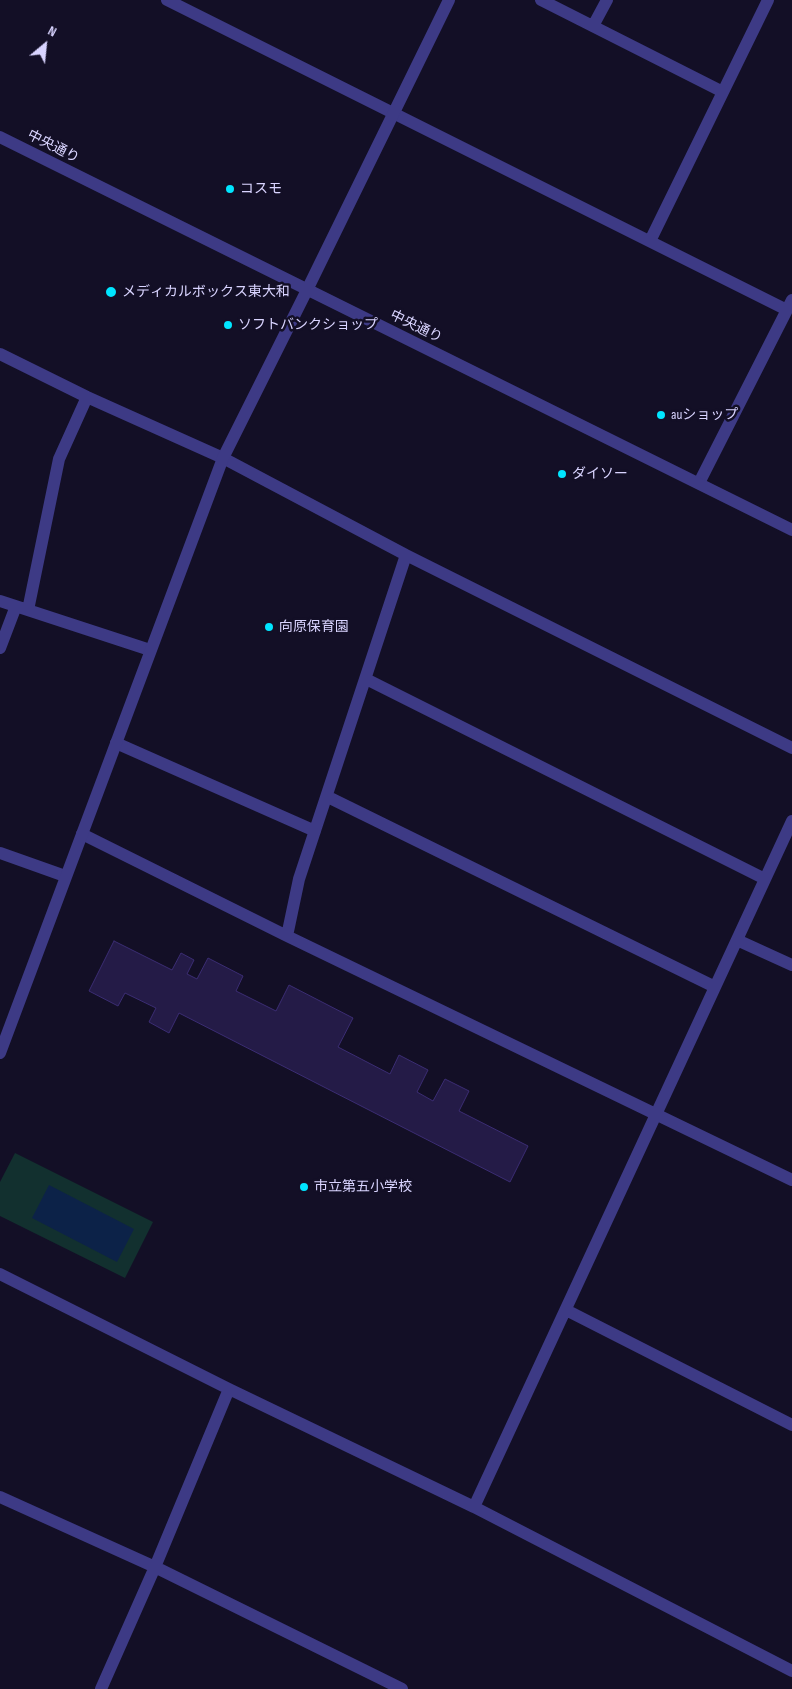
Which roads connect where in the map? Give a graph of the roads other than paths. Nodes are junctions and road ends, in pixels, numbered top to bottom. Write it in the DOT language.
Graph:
graph roads {
  1 [pos="167,0"];
  2 [pos="449,0"];
  3 [pos="541,0"];
  4 [pos="607,0"];
  5 [pos="768,0"];
  6 [pos="593,26"];
  7 [pos="723,92"];
  8 [pos="393,113"];
  9 [pos="0,137"];
  10 [pos="650,241"];
  11 [pos="307,290"];
  12 [pos="790,305"];
  13 [pos="0,354"];
  14 [pos="88,397"];
  15 [pos="223,458"];
  16 [pos="699,483"];
  17 [pos="792,530"];
  18 [pos="406,555"];
  19 [pos="0,601"];
  20 [pos="22,608"];
  21 [pos="0,648"];
  22 [pos="150,650"];
  23 [pos="366,679"];
  24 [pos="116,743"];
  25 [pos="792,748"];
  26 [pos="328,797"];
  27 [pos="792,821"];
  28 [pos="315,831"];
  29 [pos="82,834"];
  30 [pos="0,853"];
  31 [pos="66,876"];
  32 [pos="765,879"];
  33 [pos="287,936"];
  34 [pos="737,940"];
  35 [pos="792,965"];
  36 [pos="715,987"];
  37 [pos="0,1054"];
  38 [pos="656,1114"];
  39 [pos="792,1180"];
  40 [pos="0,1274"];
  41 [pos="566,1310"];
  42 [pos="229,1389"];
  43 [pos="792,1424"];
  44 [pos="0,1497"];
  45 [pos="474,1507"];
  46 [pos="155,1567"];
  47 [pos="792,1671"];
  48 [pos="101,1689"];
  49 [pos="402,1689"];
  1 -- 8 [label="street"];
  2 -- 8 [label="street"];
  3 -- 6 [label="street"];
  4 -- 6 [label="street"];
  5 -- 7 [label="street"];
  6 -- 7 [label="street"];
  7 -- 10 [label="street"];
  8 -- 10 [label="street"];
  8 -- 11 [label="street"];
  9 -- 11 [label="street, 中央通り"];
  10 -- 12 [label="street"];
  11 -- 15 [label="street"];
  11 -- 16 [label="street, 中央通り"];
  12 -- 16 [label="street"];
  13 -- 14 [label="street"];
  14 -- 15 [label="street"];
  14 -- 20 [label="street"];
  15 -- 18 [label="street"];
  15 -- 22 [label="street"];
  16 -- 17 [label="street, 中央通り"];
  18 -- 23 [label="street"];
  18 -- 25 [label="street"];
  19 -- 20 [label="street"];
  20 -- 21 [label="street"];
  20 -- 22 [label="street"];
  22 -- 24 [label="street"];
  23 -- 26 [label="street"];
  23 -- 32 [label="street"];
  24 -- 28 [label="street"];
  24 -- 29 [label="street"];
  26 -- 28 [label="street"];
  26 -- 36 [label="street"];
  27 -- 32 [label="street"];
  28 -- 33 [label="street"];
  29 -- 31 [label="street"];
  29 -- 33 [label="street"];
  30 -- 31 [label="street"];
  31 -- 37 [label="street"];
  32 -- 34 [label="street"];
  33 -- 38 [label="street"];
  34 -- 35 [label="street"];
  34 -- 36 [label="street"];
  36 -- 38 [label="street"];
  38 -- 39 [label="street"];
  38 -- 41 [label="street"];
  40 -- 42 [label="street"];
  41 -- 43 [label="street"];
  41 -- 45 [label="street"];
  42 -- 45 [label="street"];
  42 -- 46 [label="street"];
  44 -- 46 [label="street"];
  45 -- 47 [label="street"];
  46 -- 48 [label="street"];
  46 -- 49 [label="street"];
}
